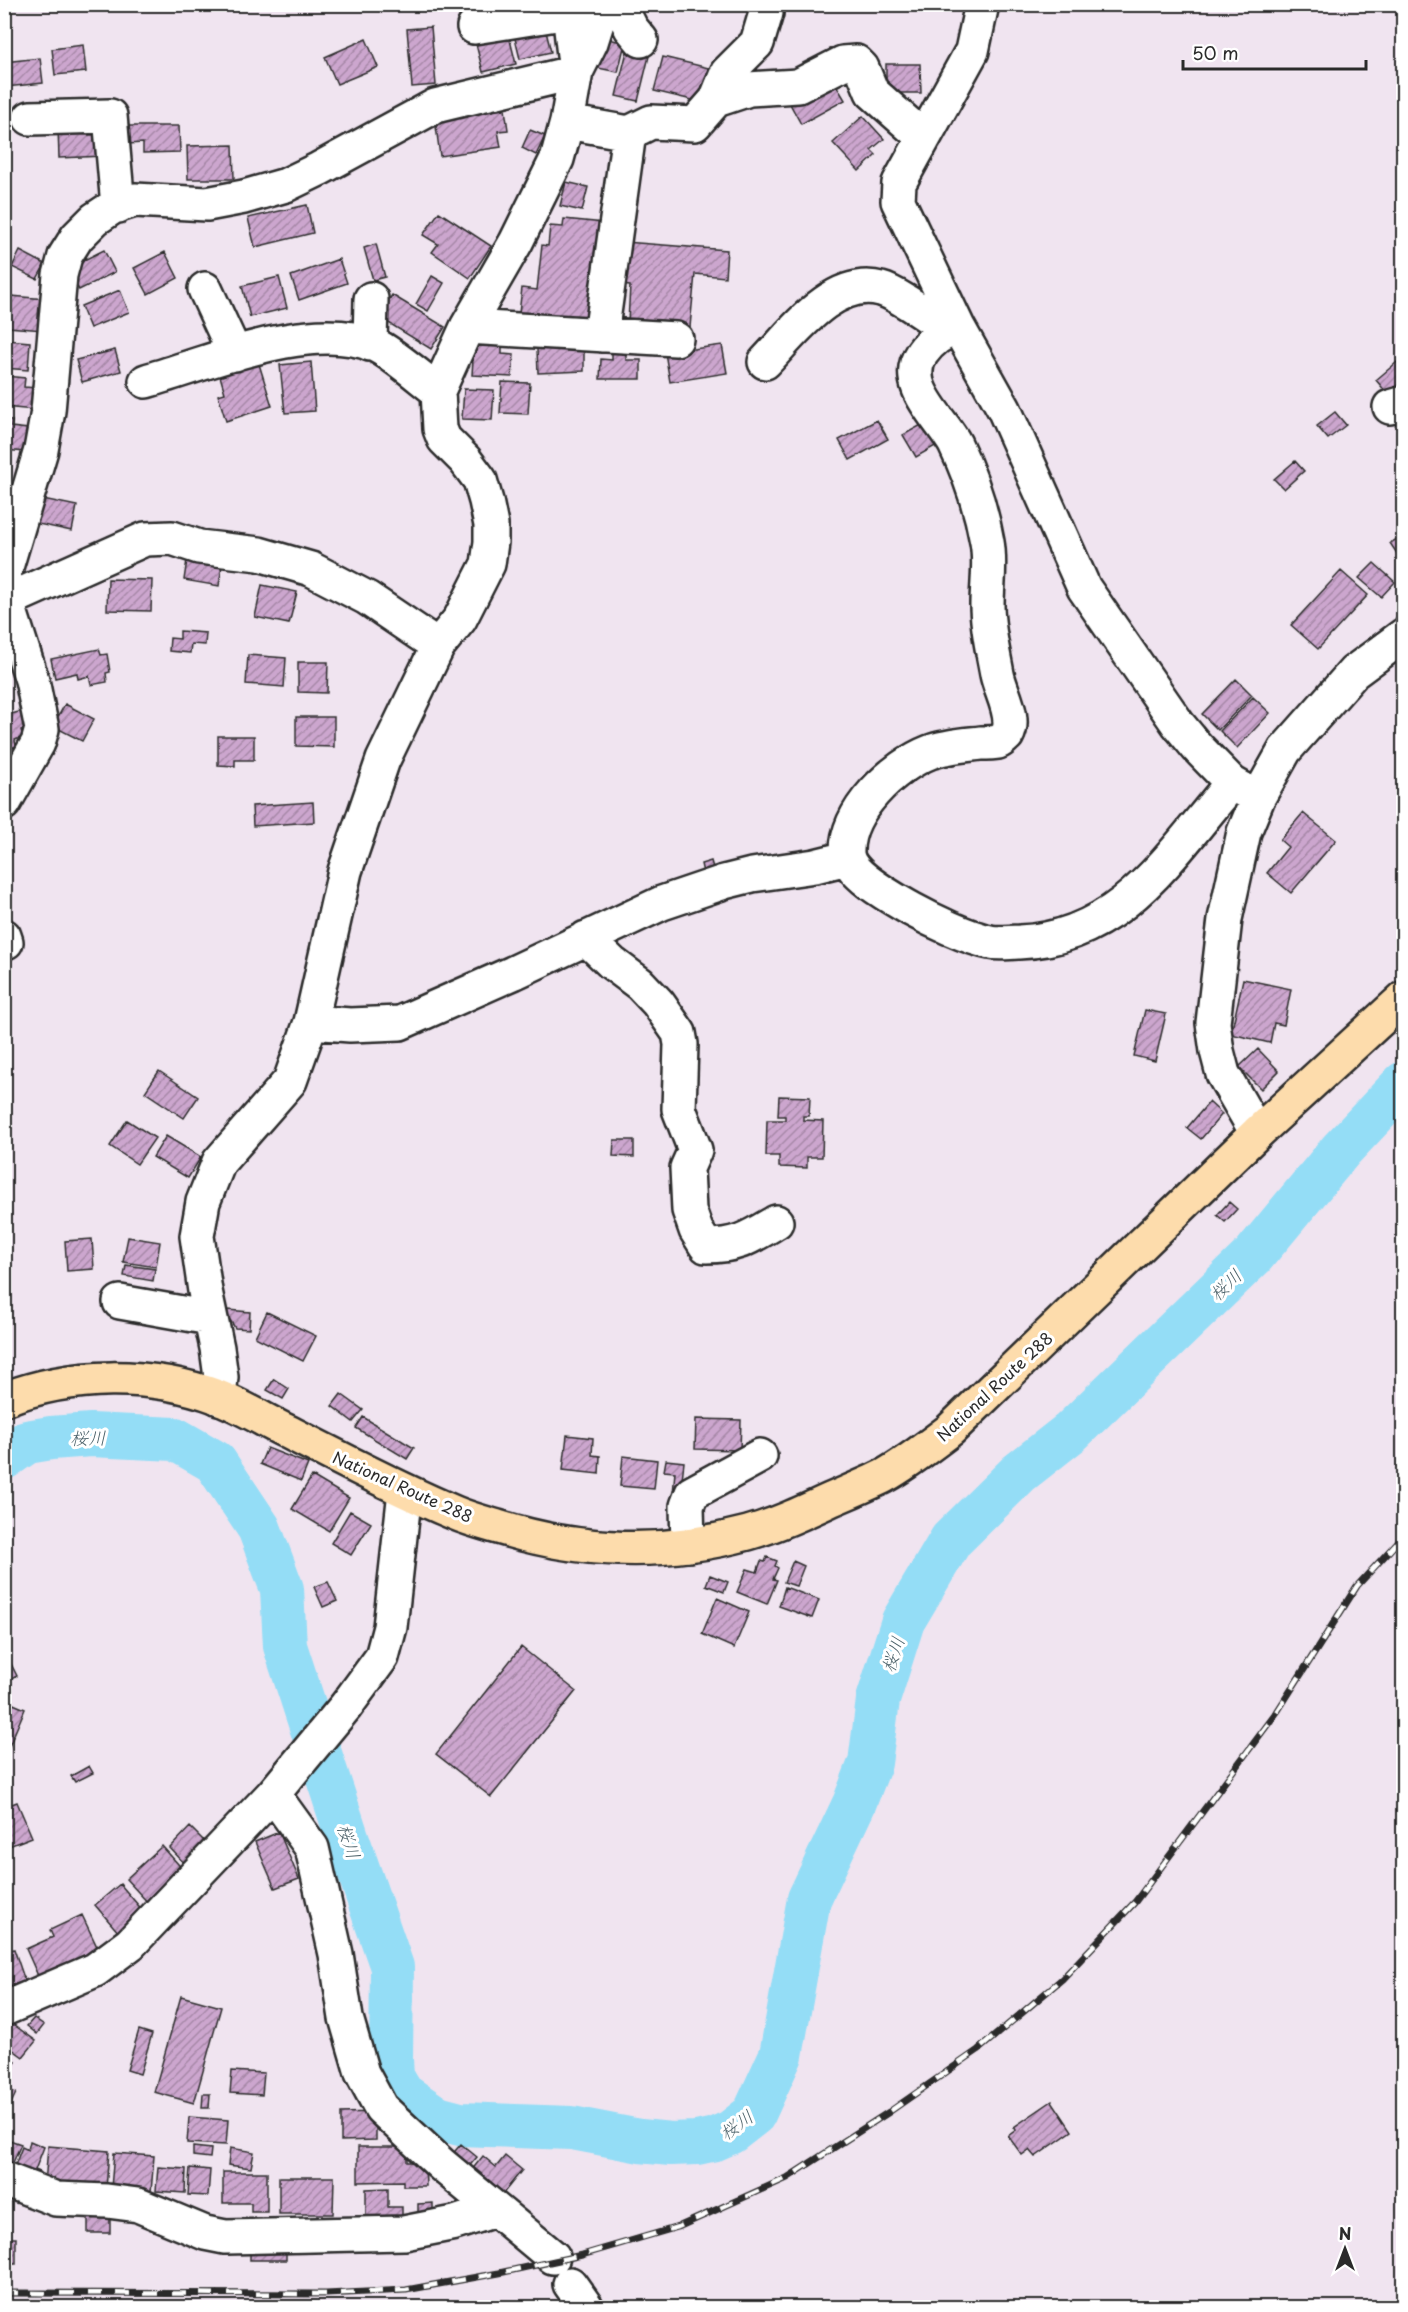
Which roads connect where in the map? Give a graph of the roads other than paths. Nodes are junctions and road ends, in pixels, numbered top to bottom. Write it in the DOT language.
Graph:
graph roads {
  1 [pos="603,4"];
  2 [pos="620,4"];
  3 [pos="982,4"];
  4 [pos="568,8"];
  5 [pos="766,13"];
  6 [pos="474,27"];
  7 [pos="641,40"];
  8 [pos="576,72"];
  9 [pos="716,100"];
  10 [pos="30,118"];
  11 [pos="567,122"];
  12 [pos="629,133"];
  13 [pos="924,138"];
  14 [pos="118,206"];
  15 [pos="205,289"];
  16 [pos="371,299"];
  17 [pos="467,327"];
  18 [pos="954,328"];
  19 [pos="601,335"];
  20 [pos="676,339"];
  21 [pos="370,344"];
  22 [pos="235,354"];
  23 [pos="765,363"];
  24 [pos="147,381"];
  25 [pos="438,391"];
  26 [pos="5,592"];
  27 [pos="1404,635"];
  28 [pos="438,646"];
  29 [pos="1245,790"];
  30 [pos="4,803"];
  31 [pos="847,858"];
  32 [pos="586,938"];
  33 [pos="1404,998"];
  34 [pos="311,1022"];
  35 [pos="1257,1133"];
  36 [pos="776,1222"];
  37 [pos="120,1302"];
  38 [pos="210,1318"];
  39 [pos="219,1398"];
  40 [pos="4,1399"];
  41 [pos="760,1456"];
  42 [pos="405,1491"];
  43 [pos="688,1545"];
  44 [pos="275,1792"];
  45 [pos="4,2009"];
  46 [pos="4,2179"];
  47 [pos="495,2210"];
  48 [pos="553,2257"];
  1 -- 8 [label="street"];
  2 -- 7 [label="street"];
  3 -- 13 [label="street"];
  4 -- 6 [label="street"];
  4 -- 8 [label="street"];
  5 -- 9 [label="street"];
  8 -- 11 [label="street"];
  8 -- 14 [label="street"];
  9 -- 12 [label="street"];
  9 -- 13 [label="street"];
  10 -- 14 [label="street"];
  11 -- 12 [label="street"];
  11 -- 17 [label="street"];
  12 -- 19 [label="street"];
  13 -- 18 [label="street"];
  14 -- 26 [label="street"];
  15 -- 22 [label="street"];
  16 -- 21 [label="street"];
  17 -- 19 [label="street"];
  17 -- 25 [label="street"];
  18 -- 23 [label="street"];
  18 -- 29 [label="street"];
  18 -- 31 [label="street"];
  19 -- 20 [label="street"];
  21 -- 22 [label="street"];
  21 -- 25 [label="street"];
  22 -- 24 [label="street"];
  25 -- 28 [label="street"];
  26 -- 28 [label="street"];
  26 -- 30 [label="street"];
  27 -- 29 [label="street"];
  28 -- 34 [label="street"];
  29 -- 31 [label="street"];
  29 -- 35 [label="street"];
  31 -- 32 [label="street"];
  32 -- 34 [label="street"];
  32 -- 36 [label="street"];
  33 -- 35 [label="highway, National Route 288"];
  34 -- 38 [label="street"];
  35 -- 43 [label="highway, National Route 288"];
  37 -- 38 [label="street"];
  38 -- 39 [label="street"];
  39 -- 40 [label="highway, National Route 288"];
  39 -- 42 [label="highway, National Route 288"];
  41 -- 43 [label="street"];
  42 -- 43 [label="highway, National Route 288"];
  42 -- 44 [label="street"];
  44 -- 45 [label="street"];
  44 -- 47 [label="street"];
  46 -- 47 [label="street"];
  47 -- 48 [label="street"];
}
